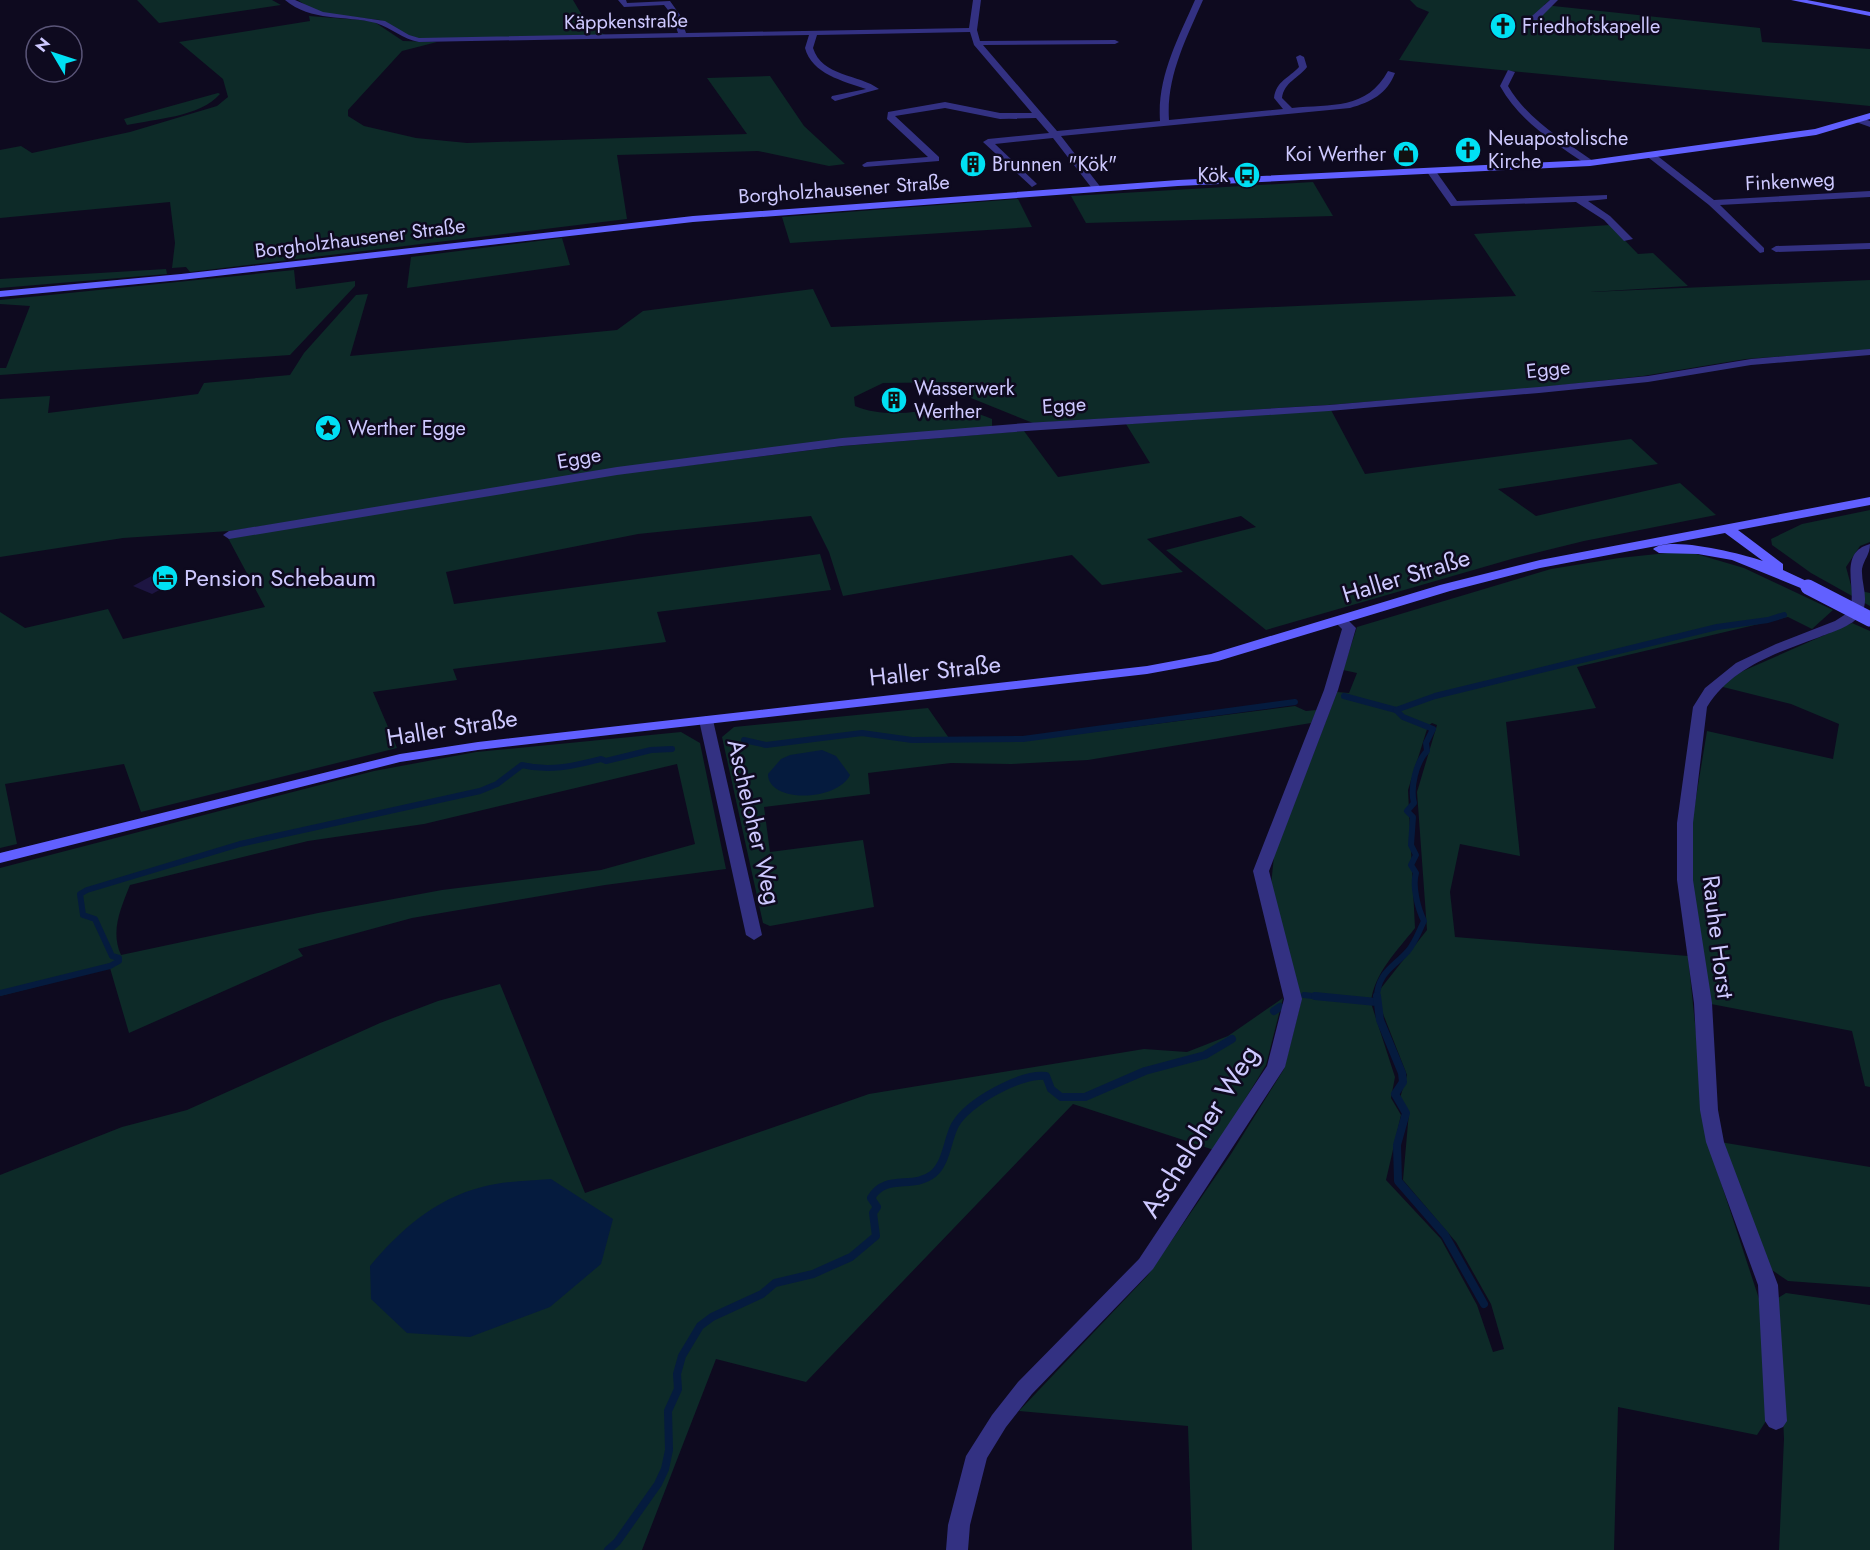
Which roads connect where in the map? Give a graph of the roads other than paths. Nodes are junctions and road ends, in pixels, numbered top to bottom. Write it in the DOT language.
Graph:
graph roads {
  1 [pos="289,0"];
  2 [pos="622,0"];
  3 [pos="977,0"];
  4 [pos="1199,0"];
  5 [pos="1554,0"];
  6 [pos="1795,0"];
  7 [pos="664,1"];
  8 [pos="1870,14"];
  9 [pos="1535,18"];
  10 [pos="973,30"];
  11 [pos="813,34"];
  12 [pos="683,37"];
  13 [pos="1115,42"];
  14 [pos="977,43"];
  15 [pos="1300,57"];
  16 [pos="1511,72"];
  17 [pos="1391,73"];
  18 [pos="835,98"];
  19 [pos="1291,112"];
  20 [pos="1039,115"];
  21 [pos="1870,116"];
  22 [pos="1859,120"];
  23 [pos="1165,123"];
  24 [pos="1870,124"];
  25 [pos="1055,135"];
  26 [pos="1652,156"];
  27 [pos="1590,164"];
  28 [pos="867,165"];
  29 [pos="1432,172"];
  30 [pos="1032,184"];
  31 [pos="1097,189"];
  32 [pos="1870,194"];
  33 [pos="1604,197"];
  34 [pos="1578,198"];
  35 [pos="1712,203"];
  36 [pos="1628,239"];
  37 [pos="1870,246"];
  38 [pos="1776,249"];
  39 [pos="1760,250"];
  40 [pos="0,294"];
  41 [pos="1870,352"];
  42 [pos="1870,501"];
  43 [pos="1727,528"];
  44 [pos="1706,532"];
  45 [pos="230,535"];
  46 [pos="1870,548"];
  47 [pos="1605,550"];
  48 [pos="1733,555"];
  49 [pos="1790,577"];
  50 [pos="1870,619"];
  51 [pos="1341,621"];
  52 [pos="706,720"];
  53 [pos="0,858"];
  54 [pos="754,935"];
  55 [pos="1776,1421"];
  56 [pos="957,1550"];
  1 -- 12 [label="street, Käppkenstraße"];
  2 -- 7 [label="street"];
  3 -- 10 [label="street"];
  4 -- 23 [label="street"];
  5 -- 9 [label="street"];
  6 -- 8 [label="main road"];
  7 -- 12 [label="street"];
  10 -- 11 [label="street, Käppkenstraße"];
  10 -- 14 [label="street"];
  11 -- 12 [label="street, Käppkenstraße"];
  11 -- 18 [label="street"];
  13 -- 14 [label="street"];
  14 -- 20 [label="street"];
  15 -- 19 [label="street"];
  16 -- 27 [label="street"];
  17 -- 19 [label="street"];
  19 -- 23 [label="street"];
  20 -- 25 [label="street"];
  20 -- 28 [label="street"];
  21 -- 22 [label="main road, Borgholzhausener Straße"];
  22 -- 24 [label="street"];
  22 -- 26 [label="main road, Borgholzhausener Straße"];
  23 -- 25 [label="street"];
  25 -- 30 [label="street"];
  25 -- 31 [label="street"];
  26 -- 27 [label="main road, Borgholzhausener Straße"];
  26 -- 35 [label="street, Finkenweg"];
  27 -- 29 [label="main road, Borgholzhausener Straße"];
  29 -- 31 [label="main road, Borgholzhausener Straße"];
  29 -- 34 [label="street"];
  31 -- 40 [label="main road, Borgholzhausener Straße"];
  32 -- 35 [label="street, Finkenweg"];
  33 -- 34 [label="street"];
  34 -- 36 [label="street"];
  35 -- 39 [label="street, Finkenweg"];
  37 -- 38 [label="street"];
  41 -- 45 [label="street, Egge"];
  42 -- 43 [label="main road, Haller Straße"];
  43 -- 44 [label="main road, Haller Straße"];
  43 -- 49 [label="main road"];
  44 -- 47 [label="main road, Haller Straße"];
  44 -- 48 [label="main road"];
  46 -- 55 [label="street, Rauhe Horst"];
  47 -- 48 [label="main road"];
  47 -- 51 [label="main road, Haller Straße"];
  48 -- 49 [label="main road"];
  49 -- 50 [label="main road, bridge"];
  51 -- 52 [label="main road, Haller Straße"];
  51 -- 56 [label="street, Ascheloher Weg"];
  52 -- 53 [label="main road, Haller Straße"];
  52 -- 54 [label="street, Ascheloher Weg"];
}
